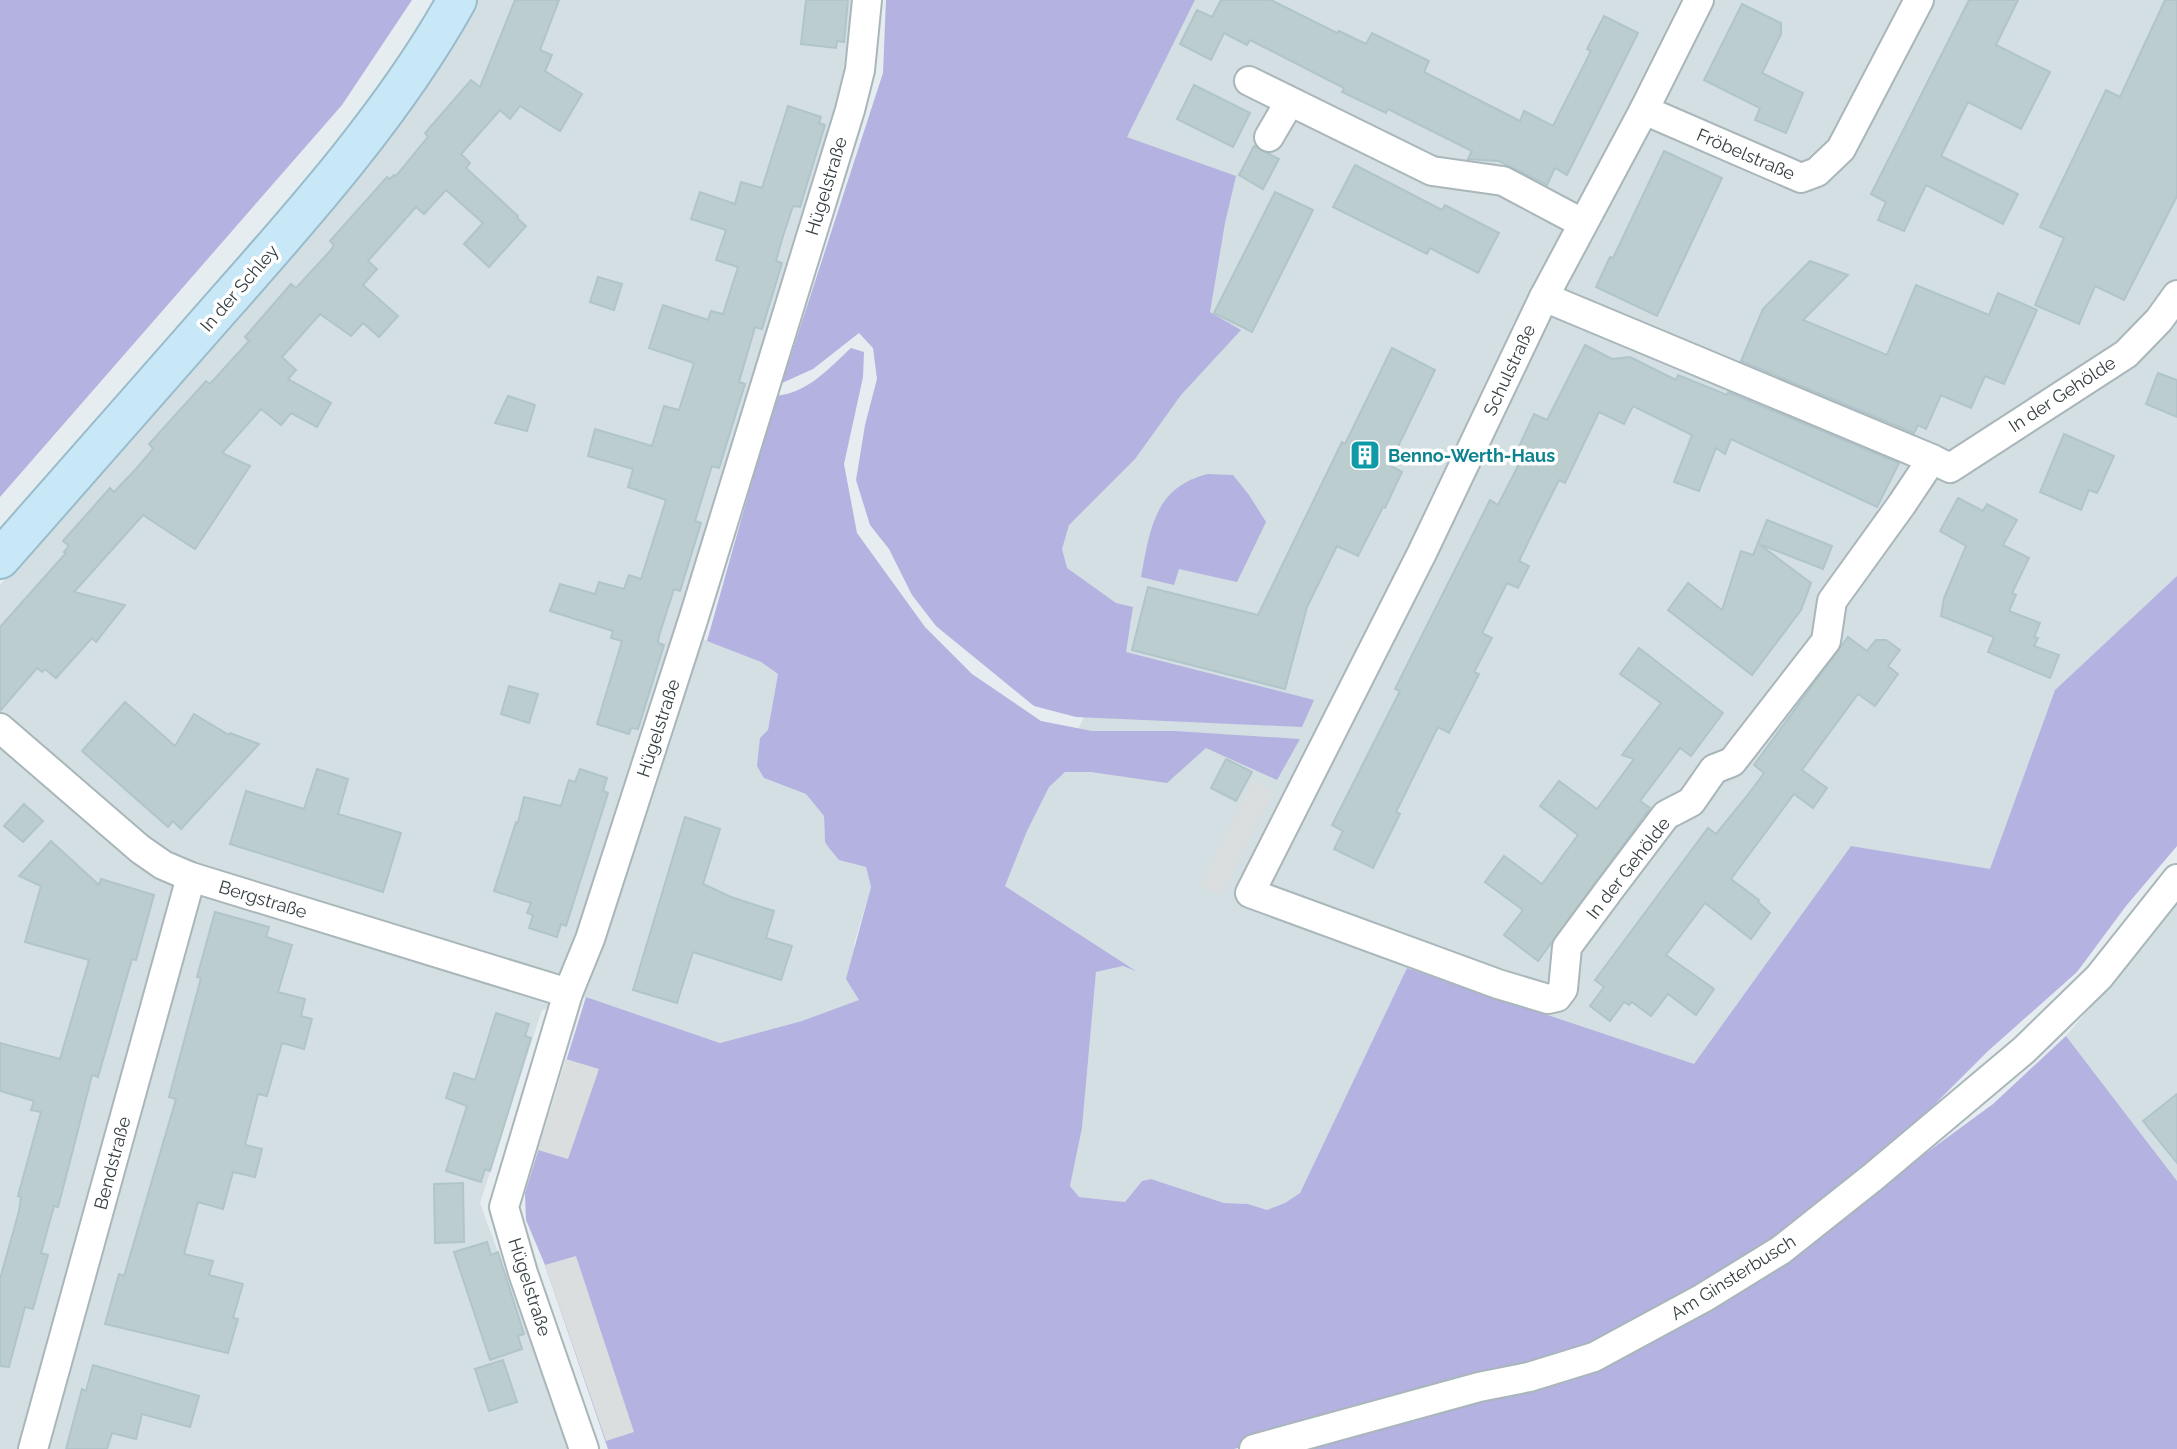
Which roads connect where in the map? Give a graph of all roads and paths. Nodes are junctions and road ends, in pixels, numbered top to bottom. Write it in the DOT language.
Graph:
graph roads {
  1 [pos="457,0"];
  2 [pos="867,0"];
  3 [pos="1699,0"];
  4 [pos="1919,0"];
  5 [pos="1249,81"];
  6 [pos="1289,103"];
  7 [pos="1644,110"];
  8 [pos="1269,137"];
  9 [pos="1582,223"];
  10 [pos="2177,295"];
  11 [pos="1544,297"];
  12 [pos="1932,459"];
  13 [pos="0,559"];
  14 [pos="0,728"];
  15 [pos="191,877"];
  16 [pos="2176,881"];
  17 [pos="1250,893"];
  18 [pos="568,993"];
  19 [pos="33,1449"];
  20 [pos="584,1449"];
  21 [pos="1254,1449"];
  1 -- 13 [label="street, In der Schley"];
  2 -- 18 [label="street, Hügelstraße"];
  3 -- 7 [label="street, Schulstraße"];
  4 -- 7 [label="street, Fröbelstraße"];
  5 -- 6 [label="street"];
  6 -- 8 [label="street"];
  6 -- 9 [label="street"];
  7 -- 9 [label="street, Schulstraße"];
  9 -- 11 [label="street, Schulstraße"];
  10 -- 12 [label="street, In der Gehölde"];
  11 -- 12 [label="street, In der Gehölde"];
  11 -- 17 [label="street, Schulstraße"];
  12 -- 17 [label="street, In der Gehölde"];
  14 -- 15 [label="street, Bergstraße"];
  15 -- 18 [label="street, Bergstraße"];
  15 -- 19 [label="street, Bendstraße"];
  16 -- 21 [label="street, Am Ginsterbusch"];
  18 -- 20 [label="street, Hügelstraße"];
}
